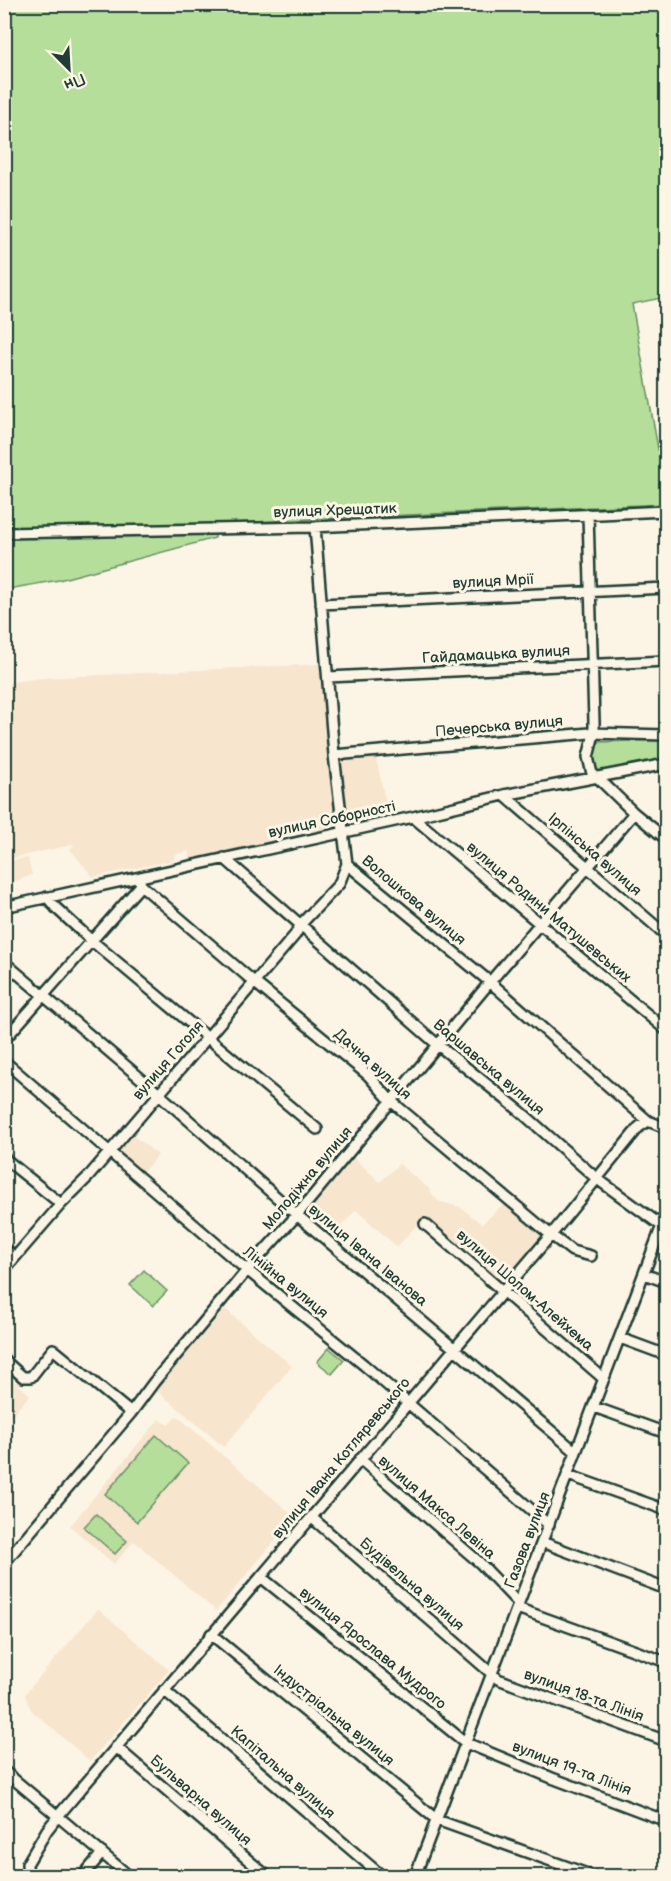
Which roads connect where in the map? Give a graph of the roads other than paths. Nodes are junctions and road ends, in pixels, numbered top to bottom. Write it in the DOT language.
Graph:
graph roads {
  1 [pos="666,511"];
  2 [pos="588,514"];
  3 [pos="315,527"];
  4 [pos="4,533"];
  5 [pos="666,588"];
  6 [pos="590,591"];
  7 [pos="321,604"];
  8 [pos="666,662"];
  9 [pos="593,664"];
  10 [pos="328,677"];
  11 [pos="594,734"];
  12 [pos="666,735"];
  13 [pos="334,755"];
  14 [pos="666,764"];
  15 [pos="595,778"];
  16 [pos="504,795"];
  17 [pos="634,813"];
  18 [pos="413,817"];
  19 [pos="342,832"];
  20 [pos="666,839"];
  21 [pos="224,858"];
  22 [pos="347,864"];
  23 [pos="587,868"];
  24 [pos="140,880"];
  25 [pos="47,897"];
  26 [pos="4,907"];
  27 [pos="301,924"];
  28 [pos="539,924"];
  29 [pos="666,935"];
  30 [pos="92,941"];
  31 [pos="4,962"];
  32 [pos="254,982"];
  33 [pos="490,982"];
  34 [pos="42,996"];
  35 [pos="666,1030"];
  36 [pos="207,1037"];
  37 [pos="4,1040"];
  38 [pos="438,1045"];
  39 [pos="4,1061"];
  40 [pos="159,1094"];
  41 [pos="391,1101"];
  42 [pos="648,1121"];
  43 [pos="666,1128"];
  44 [pos="317,1129"];
  45 [pos="109,1151"];
  46 [pos="4,1158"];
  47 [pos="596,1178"];
  48 [pos="61,1204"];
  49 [pos="297,1215"];
  50 [pos="666,1215"];
  51 [pos="425,1224"];
  52 [pos="662,1226"];
  53 [pos="551,1236"];
  54 [pos="4,1248"];
  55 [pos="591,1256"];
  56 [pos="15,1257"];
  57 [pos="4,1270"];
  58 [pos="247,1270"];
  59 [pos="644,1274"];
  60 [pos="666,1282"];
  61 [pos="503,1291"];
  62 [pos="620,1338"];
  63 [pos="455,1348"];
  64 [pos="666,1355"];
  65 [pos="4,1360"];
  66 [pos="604,1378"];
  67 [pos="408,1403"];
  68 [pos="594,1407"];
  69 [pos="131,1413"];
  70 [pos="666,1433"];
  71 [pos="576,1452"];
  72 [pos="360,1459"];
  73 [pos="568,1475"];
  74 [pos="666,1510"];
  75 [pos="311,1517"];
  76 [pos="549,1525"];
  77 [pos="542,1542"];
  78 [pos="4,1563"];
  79 [pos="261,1576"];
  80 [pos="666,1589"];
  81 [pos="518,1606"];
  82 [pos="212,1634"];
  83 [pos="666,1662"];
  84 [pos="492,1674"];
  85 [pos="164,1690"];
  86 [pos="666,1741"];
  87 [pos="466,1743"];
  88 [pos="116,1747"];
  89 [pos="4,1772"];
  90 [pos="58,1816"];
  91 [pos="437,1820"];
  92 [pos="666,1821"];
  93 [pos="102,1853"];
  94 [pos="28,1876"];
  95 [pos="83,1876"];
  96 [pos="129,1876"];
  97 [pos="267,1876"];
  98 [pos="382,1876"];
  99 [pos="416,1876"];
  100 [pos="593,1876"];
  1 -- 2 [label="street, вулиця Хрещатик"];
  2 -- 3 [label="street, вулиця Хрещатик"];
  2 -- 6 [label="street"];
  3 -- 4 [label="street, вулиця Хрещатик"];
  3 -- 7 [label="street, Волошкова вулиця"];
  5 -- 6 [label="street, вулиця Мрії"];
  6 -- 7 [label="street, вулиця Мрії"];
  6 -- 9 [label="street"];
  7 -- 10 [label="street, Волошкова вулиця"];
  8 -- 9 [label="street, Гайдамацька вулиця"];
  9 -- 10 [label="street, Гайдамацька вулиця"];
  9 -- 11 [label="street"];
  10 -- 13 [label="street, Волошкова вулиця"];
  11 -- 12 [label="street, Печерська вулиця"];
  11 -- 13 [label="street, Печерська вулиця"];
  11 -- 15 [label="street"];
  13 -- 19 [label="street, Волошкова вулиця"];
  14 -- 15 [label="street, вулиця Соборності"];
  15 -- 16 [label="street, вулиця Соборності"];
  15 -- 17 [label="street"];
  16 -- 18 [label="street, вулиця Соборності"];
  16 -- 23 [label="street, Ірпінська вулиця"];
  17 -- 20 [label="street"];
  17 -- 23 [label="street, Молодіжна вулиця"];
  18 -- 19 [label="street, вулиця Соборності"];
  18 -- 28 [label="street, вулиця Родини Матушевських"];
  19 -- 21 [label="street, вулиця Соборності"];
  19 -- 22 [label="street, Волошкова вулиця"];
  21 -- 24 [label="street, вулиця Соборності"];
  21 -- 27 [label="street, Варшавська вулиця"];
  22 -- 27 [label="street, вулиця Гоголя"];
  22 -- 33 [label="street, Волошкова вулиця"];
  23 -- 28 [label="street, Молодіжна вулиця"];
  23 -- 29 [label="street, Ірпінська вулиця"];
  24 -- 25 [label="street, вулиця Соборності"];
  24 -- 30 [label="street"];
  24 -- 32 [label="street, Дачна вулиця"];
  25 -- 26 [label="street, вулиця Соборності"];
  25 -- 30 [label="street"];
  27 -- 32 [label="street, вулиця Гоголя"];
  27 -- 38 [label="street, Варшавська вулиця"];
  28 -- 33 [label="street, Молодіжна вулиця"];
  28 -- 35 [label="street, вулиця Родини Матушевських"];
  30 -- 34 [label="street"];
  30 -- 36 [label="street"];
  31 -- 34 [label="street, вулиця Івана Іванова"];
  32 -- 36 [label="street, вулиця Гоголя"];
  32 -- 41 [label="street, Дачна вулиця"];
  33 -- 38 [label="street, Молодіжна вулиця"];
  33 -- 42 [label="street, Волошкова вулиця"];
  34 -- 37 [label="street"];
  34 -- 40 [label="street, вулиця Івана Іванова"];
  36 -- 40 [label="street, вулиця Гоголя"];
  36 -- 44 [label="street"];
  38 -- 41 [label="street, Молодіжна вулиця"];
  38 -- 47 [label="street, Варшавська вулиця"];
  39 -- 45 [label="street, Лінійна вулиця"];
  40 -- 45 [label="street, вулиця Гоголя"];
  40 -- 49 [label="street, вулиця Івана Іванова"];
  41 -- 49 [label="street, Молодіжна вулиця"];
  41 -- 53 [label="street, Дачна вулиця"];
  42 -- 43 [label="street, Волошкова вулиця"];
  42 -- 47 [label="street, вулиця Івана Котляревського"];
  45 -- 48 [label="street, вулиця Гоголя"];
  45 -- 58 [label="street, Лінійна вулиця"];
  46 -- 48 [label="street"];
  47 -- 52 [label="street, Варшавська вулиця"];
  47 -- 53 [label="street, вулиця Івана Котляревського"];
  48 -- 56 [label="street, вулиця Гоголя"];
  49 -- 58 [label="street, Молодіжна вулиця"];
  49 -- 63 [label="street, вулиця Івана Іванова"];
  50 -- 52 [label="street, Газова вулиця"];
  51 -- 61 [label="street, вулиця Шолом-Алейхема"];
  52 -- 59 [label="street, Газова вулиця"];
  53 -- 55 [label="street, Дачна вулиця"];
  53 -- 61 [label="street, вулиця Івана Котляревського"];
  54 -- 56 [label="street"];
  56 -- 57 [label="street, вулиця Гоголя"];
  58 -- 67 [label="street, Лінійна вулиця"];
  58 -- 69 [label="street, Молодіжна вулиця"];
  59 -- 60 [label="street"];
  59 -- 62 [label="street, Газова вулиця"];
  61 -- 63 [label="street, вулиця Івана Котляревського"];
  61 -- 66 [label="street, вулиця Шолом-Алейхема"];
  62 -- 64 [label="street"];
  62 -- 66 [label="street, Газова вулиця"];
  63 -- 67 [label="street, вулиця Івана Котляревського"];
  63 -- 71 [label="street, вулиця Івана Іванова"];
  65 -- 69 [label="street"];
  66 -- 68 [label="street, Газова вулиця"];
  67 -- 72 [label="street, вулиця Івана Котляревського"];
  67 -- 76 [label="street, Лінійна вулиця"];
  68 -- 70 [label="street"];
  68 -- 71 [label="street, Газова вулиця"];
  69 -- 78 [label="street, Молодіжна вулиця"];
  71 -- 73 [label="street, Газова вулиця"];
  72 -- 75 [label="street, вулиця Івана Котляревського"];
  72 -- 81 [label="street, вулиця Макса Левіна"];
  73 -- 74 [label="street"];
  73 -- 76 [label="street, Газова вулиця"];
  75 -- 79 [label="street, вулиця Івана Котляревського"];
  75 -- 84 [label="street, Будівельна вулиця"];
  76 -- 77 [label="street, Газова вулиця"];
  77 -- 80 [label="street"];
  77 -- 81 [label="street, Газова вулиця"];
  79 -- 82 [label="street, вулиця Івана Котляревського"];
  79 -- 87 [label="street, вулиця Ярослава Мудрого"];
  81 -- 83 [label="street"];
  81 -- 84 [label="street, Газова вулиця"];
  82 -- 85 [label="street, вулиця Івана Котляревського"];
  82 -- 91 [label="street, Індустріальна вулиця"];
  84 -- 86 [label="street, вулиця 18-та Лінія"];
  84 -- 87 [label="street, Газова вулиця"];
  85 -- 88 [label="street, вулиця Івана Котляревського"];
  85 -- 98 [label="street, Капітальна вулиця"];
  87 -- 91 [label="street, Газова вулиця"];
  87 -- 92 [label="street, вулиця 19-та Лінія"];
  88 -- 90 [label="street, вулиця Івана Котляревського"];
  88 -- 97 [label="street, Бульварна вулиця"];
  89 -- 90 [label="street"];
  90 -- 93 [label="street"];
  90 -- 94 [label="street, вулиця Івана Котляревського"];
  91 -- 99 [label="street, Газова вулиця"];
  91 -- 100 [label="street, Індустріальна вулиця"];
  93 -- 95 [label="street"];
  93 -- 96 [label="street"];
}
